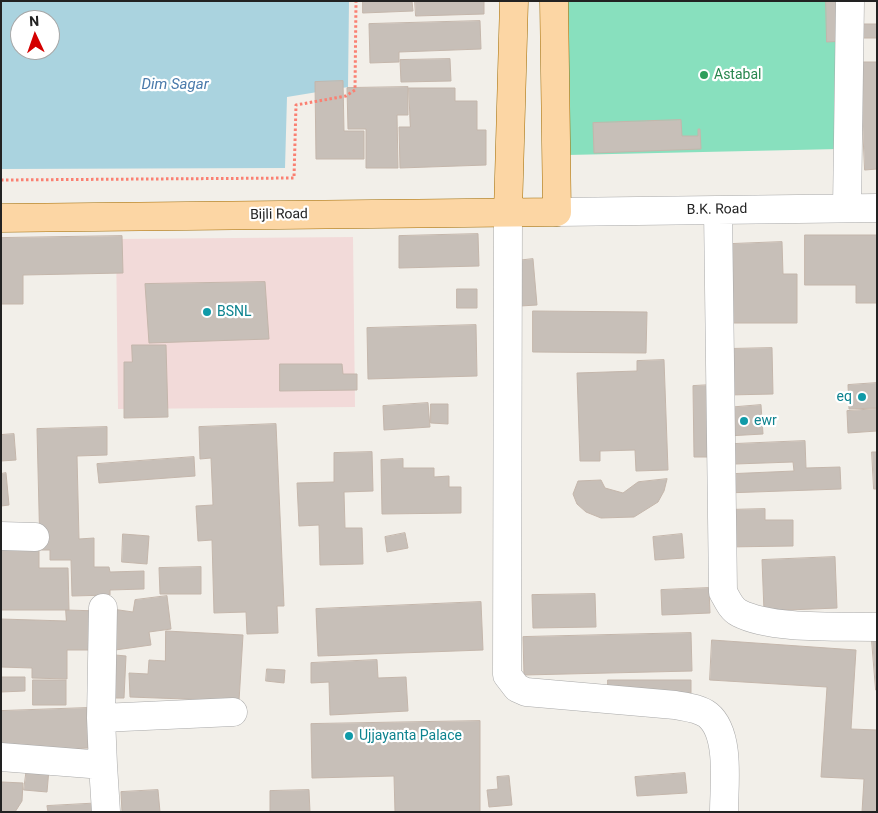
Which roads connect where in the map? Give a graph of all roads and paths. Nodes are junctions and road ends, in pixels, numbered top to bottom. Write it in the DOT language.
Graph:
graph roads {
  1 [pos="356,1"];
  2 [pos="514,1"];
  3 [pos="554,1"];
  4 [pos="850,1"];
  5 [pos="1,180"];
  6 [pos="847,208"];
  7 [pos="877,208"];
  8 [pos="718,210"];
  9 [pos="508,212"];
  10 [pos="557,212"];
  11 [pos="1,218"];
  12 [pos="1,536"];
  13 [pos="35,537"];
  14 [pos="104,608"];
  15 [pos="877,627"];
  16 [pos="232,712"];
  17 [pos="101,718"];
  18 [pos="1,757"];
  19 [pos="103,765"];
  20 [pos="106,812"];
  21 [pos="724,812"];
  1 -- 5 [label="path"];
  2 -- 9 [label="main road"];
  3 -- 10 [label="main road"];
  4 -- 6 [label="street"];
  6 -- 7 [label="street, B.K. Road"];
  6 -- 8 [label="street, B.K. Road"];
  8 -- 10 [label="street, B.K. Road"];
  8 -- 15 [label="street"];
  9 -- 10 [label="main road, Bijli Road"];
  9 -- 11 [label="main road, Bijli Road"];
  9 -- 21 [label="street"];
  12 -- 13 [label="street"];
  14 -- 17 [label="street"];
  16 -- 17 [label="street"];
  17 -- 19 [label="street"];
  18 -- 19 [label="street"];
  19 -- 20 [label="street"];
}
